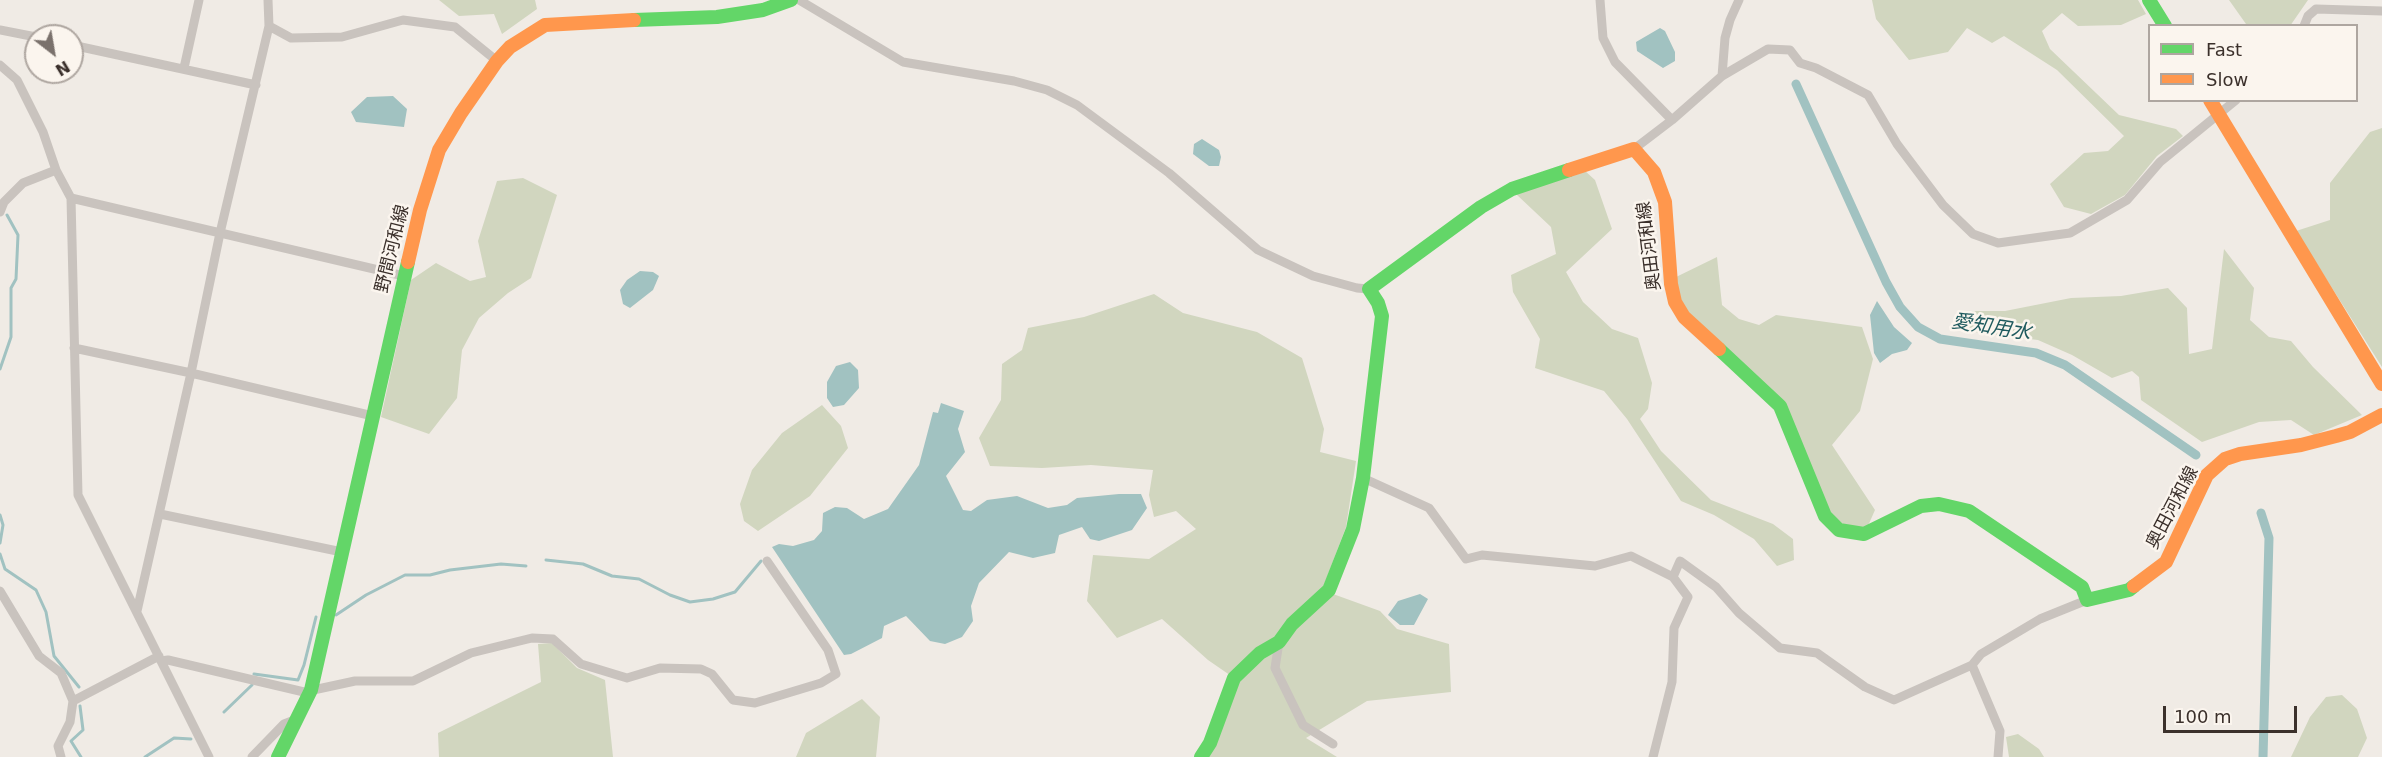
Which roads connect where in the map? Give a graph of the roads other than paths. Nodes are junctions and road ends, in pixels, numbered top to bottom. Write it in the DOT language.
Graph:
graph roads {
  1 [pos="199,0"];
  2 [pos="268,0"];
  3 [pos="791,0"];
  4 [pos="799,0"];
  5 [pos="1600,0"];
  6 [pos="1739,0"];
  7 [pos="2150,0"];
  8 [pos="2382,11"];
  9 [pos="2164,24"];
  10 [pos="2305,24"];
  11 [pos="268,26"];
  12 [pos="0,30"];
  13 [pos="24,35"];
  14 [pos="84,47"];
  15 [pos="497,62"];
  16 [pos="0,65"];
  17 [pos="184,68"];
  18 [pos="1722,76"];
  19 [pos="256,85"];
  20 [pos="2211,102"];
  21 [pos="2234,102"];
  22 [pos="2219,114"];
  23 [pos="1672,120"];
  24 [pos="1634,149"];
  25 [pos="56,170"];
  26 [pos="70,198"];
  27 [pos="0,212"];
  28 [pos="220,233"];
  29 [pos="404,276"];
  30 [pos="1369,289"];
  31 [pos="74,348"];
  32 [pos="191,373"];
  33 [pos="2382,384"];
  34 [pos="373,416"];
  35 [pos="2382,416"];
  36 [pos="1363,478"];
  37 [pos="160,514"];
  38 [pos="342,552"];
  39 [pos="768,561"];
  40 [pos="1673,577"];
  41 [pos="0,591"];
  42 [pos="2087,600"];
  43 [pos="137,611"];
  44 [pos="1279,642"];
  45 [pos="160,659"];
  46 [pos="1972,666"];
  47 [pos="311,690"];
  48 [pos="73,701"];
  49 [pos="297,719"];
  50 [pos="1333,744"];
  51 [pos="61,757"];
  52 [pos="209,757"];
  53 [pos="252,757"];
  54 [pos="278,757"];
  55 [pos="1201,757"];
  56 [pos="1653,757"];
  57 [pos="1998,757"];
  1 -- 17 [label="street"];
  2 -- 11 [label="street"];
  3 -- 15 [label="main road, 野間河和線"];
  4 -- 30 [label="street"];
  5 -- 23 [label="street"];
  6 -- 18 [label="street"];
  7 -- 9 [label="main road"];
  8 -- 10 [label="street"];
  11 -- 15 [label="street"];
  11 -- 19 [label="street"];
  12 -- 13 [label="street"];
  14 -- 17 [label="street"];
  15 -- 29 [label="main road, 野間河和線"];
  16 -- 25 [label="street"];
  17 -- 19 [label="street"];
  18 -- 22 [label="street"];
  18 -- 23 [label="street"];
  19 -- 28 [label="street"];
  20 -- 22 [label="main road"];
  21 -- 22 [label="street"];
  22 -- 33 [label="main road"];
  23 -- 24 [label="street"];
  24 -- 30 [label="main road"];
  24 -- 42 [label="main road, 奥田河和線"];
  25 -- 26 [label="street"];
  25 -- 27 [label="street"];
  26 -- 28 [label="street"];
  26 -- 31 [label="street"];
  28 -- 29 [label="street"];
  28 -- 32 [label="street"];
  29 -- 34 [label="main road, 野間河和線"];
  30 -- 36 [label="main road"];
  31 -- 32 [label="street"];
  31 -- 43 [label="street"];
  32 -- 34 [label="street"];
  32 -- 37 [label="street"];
  34 -- 38 [label="main road, 野間河和線"];
  35 -- 42 [label="main road, 奥田河和線"];
  36 -- 40 [label="street"];
  36 -- 44 [label="main road"];
  37 -- 38 [label="street"];
  37 -- 43 [label="street"];
  38 -- 47 [label="main road, 野間河和線"];
  39 -- 47 [label="street"];
  40 -- 46 [label="street"];
  40 -- 56 [label="street"];
  41 -- 48 [label="street"];
  42 -- 46 [label="street"];
  43 -- 45 [label="street"];
  44 -- 50 [label="street"];
  44 -- 55 [label="main road"];
  45 -- 47 [label="street"];
  45 -- 48 [label="street"];
  45 -- 52 [label="street"];
  46 -- 57 [label="street"];
  47 -- 49 [label="main road, 野間河和線"];
  48 -- 51 [label="street"];
  49 -- 53 [label="street"];
  49 -- 54 [label="main road, 野間河和線"];
}
